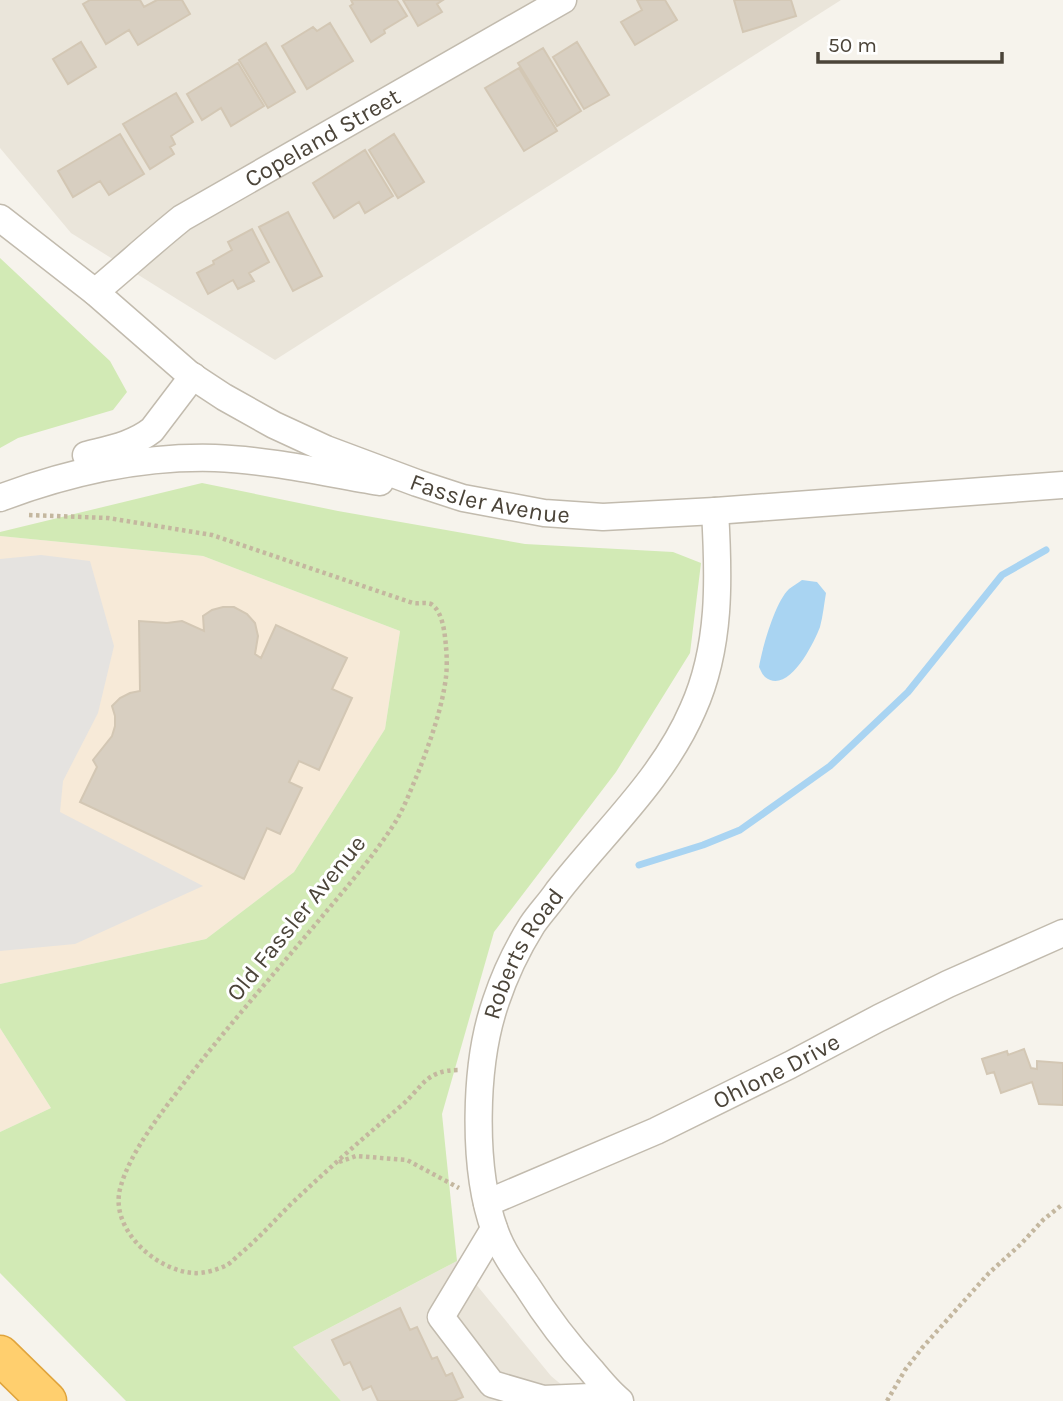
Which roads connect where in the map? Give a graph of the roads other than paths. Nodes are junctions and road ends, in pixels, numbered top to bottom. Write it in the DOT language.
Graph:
graph roads {
  1 [pos="563,0"];
  2 [pos="0,218"];
  3 [pos="95,292"];
  4 [pos="192,376"];
  5 [pos="1063,485"];
  6 [pos="0,489"];
  7 [pos="0,498"];
  8 [pos="463,498"];
  9 [pos="715,511"];
  10 [pos="1063,933"];
  11 [pos="487,1203"];
  12 [pos="494,1229"];
  13 [pos="0,1355"];
  14 [pos="617,1398"];
  15 [pos="47,1401"];
  1 -- 3 [label="street, Copeland Street"];
  2 -- 3 [label="street, Fassler Avenue"];
  3 -- 4 [label="street, Fassler Avenue"];
  4 -- 6 [label="street"];
  4 -- 8 [label="street, Fassler Avenue"];
  5 -- 9 [label="street, Fassler Avenue"];
  7 -- 8 [label="street"];
  8 -- 9 [label="street, Fassler Avenue"];
  9 -- 11 [label="street, Roberts Road"];
  10 -- 11 [label="street, Ohlone Drive"];
  11 -- 12 [label="street, Roberts Road"];
  12 -- 14 [label="street, Roberts Road"];
  12 -- 14 [label="street"];
  13 -- 15 [label="highway"];
}
